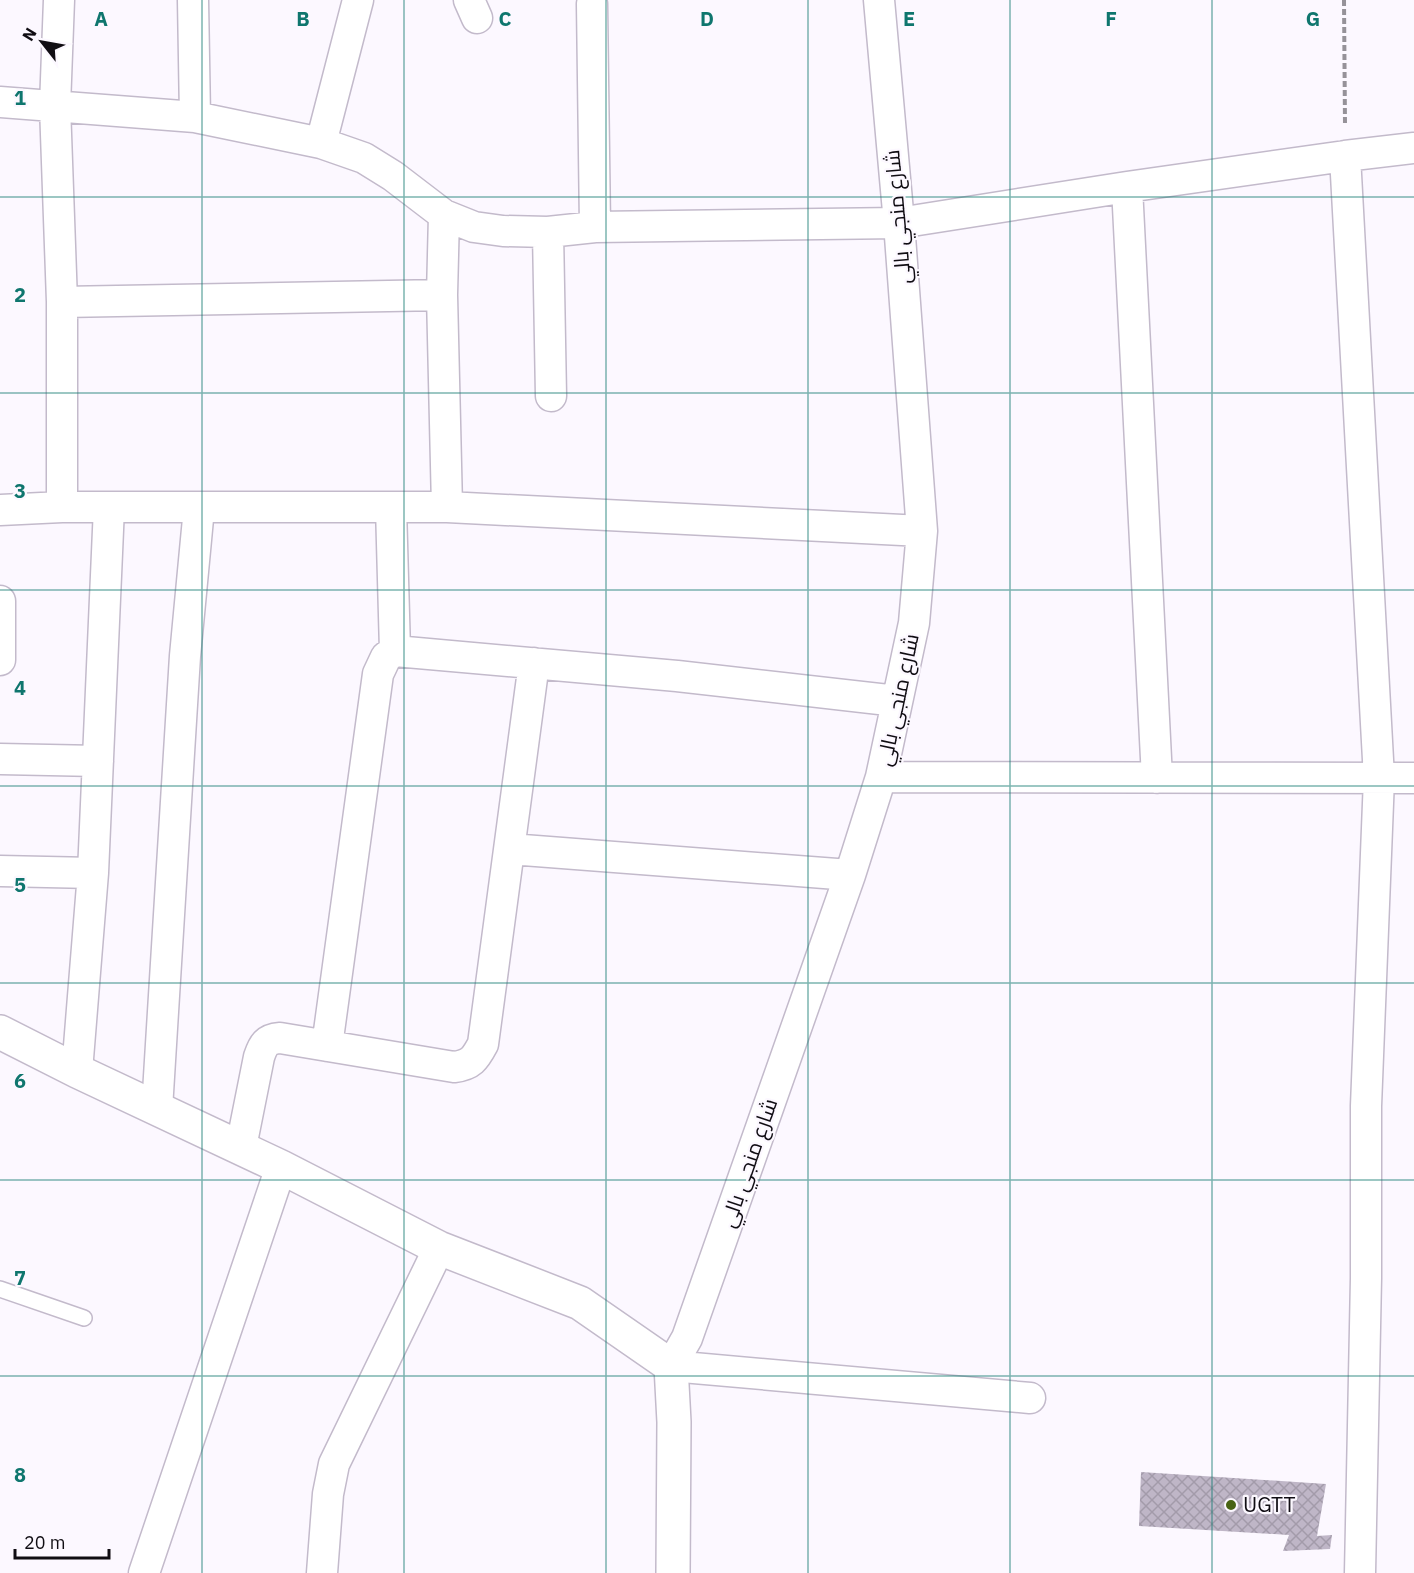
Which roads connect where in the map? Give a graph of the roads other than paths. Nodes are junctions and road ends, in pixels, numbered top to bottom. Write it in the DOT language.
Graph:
graph roads {
  1 [pos="59,0"];
  2 [pos="193,0"];
  3 [pos="358,0"];
  4 [pos="879,0"];
  5 [pos="592,4"];
  6 [pos="0,102"];
  7 [pos="55,106"];
  8 [pos="195,117"];
  9 [pos="321,143"];
  10 [pos="1414,148"];
  11 [pos="1345,156"];
  12 [pos="1127,188"];
  13 [pos="444,215"];
  14 [pos="899,223"];
  15 [pos="595,227"];
  16 [pos="548,232"];
  17 [pos="442,296"];
  18 [pos="62,302"];
  19 [pos="551,396"];
  20 [pos="62,507"];
  21 [pos="109,507"];
  22 [pos="391,507"];
  23 [pos="447,507"];
  24 [pos="199,508"];
  25 [pos="0,510"];
  26 [pos="922,531"];
  27 [pos="0,601"];
  28 [pos="0,650"];
  29 [pos="395,651"];
  30 [pos="0,660"];
  31 [pos="534,663"];
  32 [pos="897,701"];
  33 [pos="0,759"];
  34 [pos="98,761"];
  35 [pos="881,777"];
  36 [pos="1157,778"];
  37 [pos="1379,778"];
  38 [pos="1414,778"];
  39 [pos="510,849"];
  40 [pos="0,871"];
  41 [pos="93,873"];
  42 [pos="850,875"];
  43 [pos="0,1032"];
  44 [pos="327,1046"];
  45 [pos="76,1071"];
  46 [pos="157,1109"];
  47 [pos="241,1147"];
  48 [pos="281,1167"];
  49 [pos="439,1248"];
  50 [pos="0,1289"];
  51 [pos="84,1318"];
  52 [pos="671,1366"];
  53 [pos="1030,1398"];
  54 [pos="144,1573"];
  55 [pos="322,1573"];
  56 [pos="673,1573"];
  57 [pos="1360,1573"];
  1 -- 7 [label="street"];
  2 -- 8 [label="street"];
  3 -- 9 [label="street"];
  4 -- 14 [label="street, شارع منجي بالي"];
  5 -- 15 [label="street"];
  6 -- 7 [label="street"];
  7 -- 8 [label="street"];
  7 -- 18 [label="street"];
  8 -- 9 [label="street"];
  9 -- 13 [label="street"];
  10 -- 11 [label="street"];
  11 -- 12 [label="street"];
  11 -- 37 [label="street"];
  12 -- 14 [label="street"];
  12 -- 36 [label="street"];
  13 -- 16 [label="street"];
  13 -- 17 [label="street"];
  14 -- 15 [label="street"];
  14 -- 26 [label="street, شارع منجي بالي"];
  15 -- 16 [label="street"];
  16 -- 19 [label="street"];
  17 -- 18 [label="street"];
  17 -- 23 [label="street"];
  18 -- 20 [label="street"];
  20 -- 21 [label="street"];
  20 -- 25 [label="street"];
  21 -- 24 [label="street"];
  21 -- 34 [label="street"];
  22 -- 23 [label="street"];
  22 -- 24 [label="street"];
  22 -- 29 [label="street"];
  23 -- 26 [label="street"];
  24 -- 46 [label="street"];
  26 -- 32 [label="street, شارع منجي بالي"];
  27 -- 28 [label="street"];
  28 -- 30 [label="street"];
  29 -- 31 [label="street"];
  29 -- 44 [label="street"];
  31 -- 32 [label="street"];
  31 -- 39 [label="street"];
  32 -- 35 [label="street, شارع منجي بالي"];
  33 -- 34 [label="street"];
  34 -- 41 [label="street"];
  35 -- 36 [label="street"];
  35 -- 42 [label="street, شارع منجي بالي"];
  36 -- 37 [label="street"];
  37 -- 38 [label="street"];
  37 -- 57 [label="street"];
  39 -- 42 [label="street"];
  39 -- 44 [label="street"];
  40 -- 41 [label="street"];
  41 -- 45 [label="street"];
  42 -- 52 [label="street, شارع منجي بالي"];
  43 -- 45 [label="street"];
  44 -- 47 [label="street"];
  45 -- 46 [label="street"];
  46 -- 47 [label="street"];
  47 -- 48 [label="street"];
  48 -- 49 [label="street"];
  48 -- 54 [label="street"];
  49 -- 52 [label="street"];
  49 -- 55 [label="street"];
  50 -- 51 [label="lane"];
  52 -- 53 [label="street"];
  52 -- 56 [label="street"];
}
